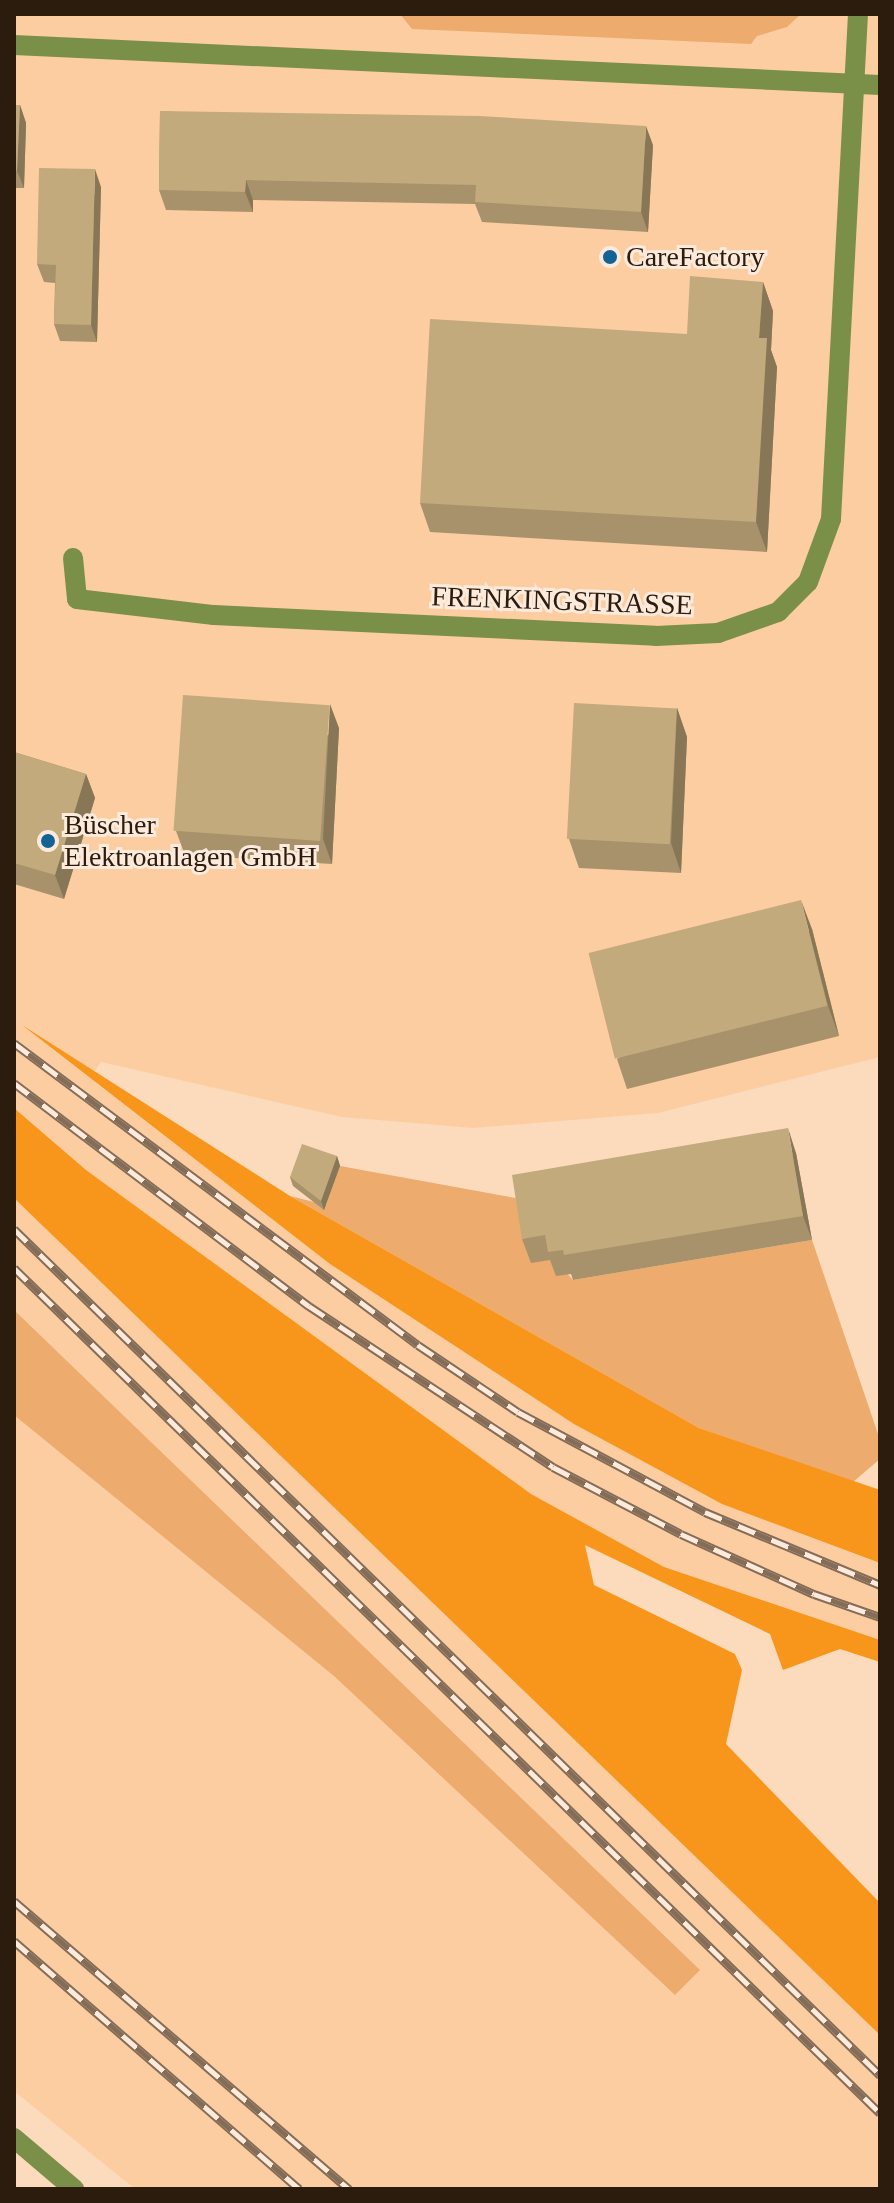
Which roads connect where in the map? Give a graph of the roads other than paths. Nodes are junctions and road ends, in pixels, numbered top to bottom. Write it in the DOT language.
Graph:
graph roads {
  1 [pos="858,14"];
  2 [pos="14,45"];
  3 [pos="856,84"];
  4 [pos="880,85"];
  5 [pos="73,558"];
  6 [pos="14,2138"];
  7 [pos="74,2189"];
  1 -- 3 [label="street"];
  2 -- 3 [label="street"];
  3 -- 4 [label="street"];
  3 -- 5 [label="street, FRENKINGSTRASSE"];
  6 -- 7 [label="street"];
}
